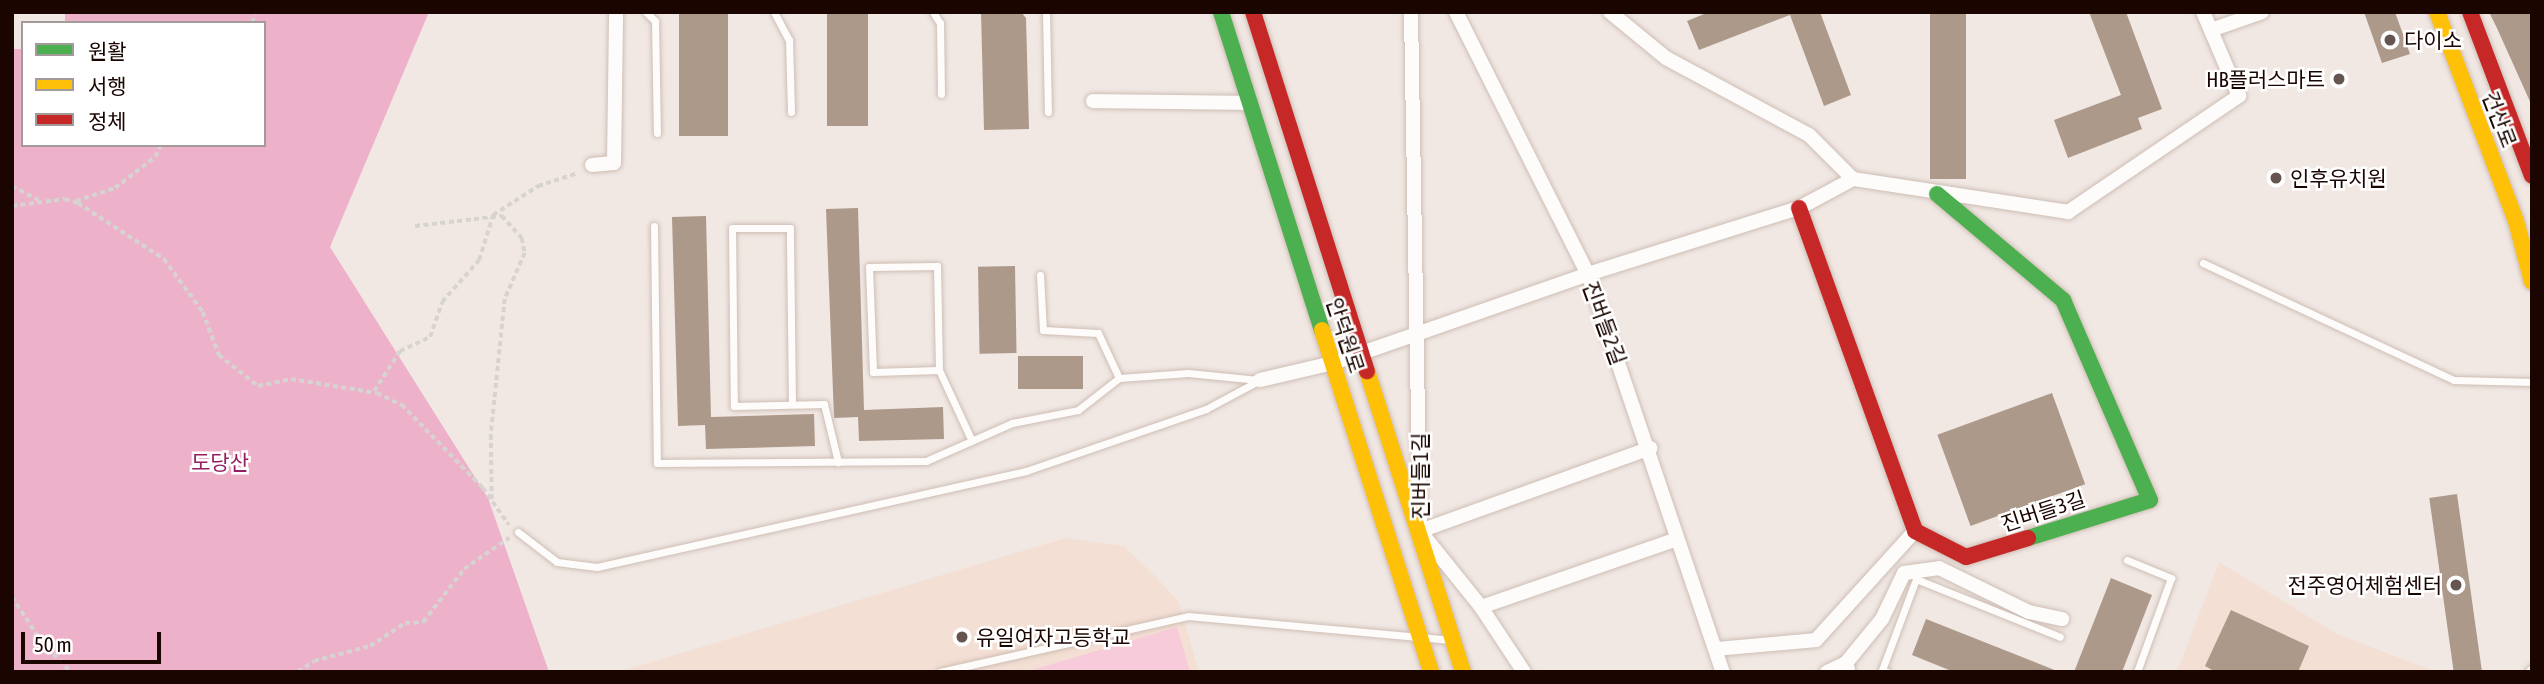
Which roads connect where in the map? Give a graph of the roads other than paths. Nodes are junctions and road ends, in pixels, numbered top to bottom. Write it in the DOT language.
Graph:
graph roads {
  1 [pos="617,12"];
  2 [pos="646,12"];
  3 [pos="775,12"];
  4 [pos="933,12"];
  5 [pos="1046,12"];
  6 [pos="1221,12"];
  7 [pos="1253,12"];
  8 [pos="1411,12"];
  9 [pos="1456,12"];
  10 [pos="1610,12"];
  11 [pos="2203,12"];
  12 [pos="2262,12"];
  13 [pos="2437,12"];
  14 [pos="2470,12"];
  15 [pos="2211,30"];
  16 [pos="941,94"];
  17 [pos="1093,101"];
  18 [pos="1250,103"];
  19 [pos="791,112"];
  20 [pos="1048,112"];
  21 [pos="657,133"];
  22 [pos="592,165"];
  23 [pos="2532,176"];
  24 [pos="1853,179"];
  25 [pos="1937,194"];
  26 [pos="1799,208"];
  27 [pos="654,226"];
  28 [pos="2203,263"];
  29 [pos="1588,274"];
  30 [pos="1040,275"];
  31 [pos="2532,282"];
  32 [pos="1420,330"];
  33 [pos="1362,351"];
  34 [pos="1333,363"];
  35 [pos="939,370"];
  36 [pos="1119,378"];
  37 [pos="1260,380"];
  38 [pos="2532,382"];
  39 [pos="792,404"];
  40 [pos="971,439"];
  41 [pos="1650,448"];
  42 [pos="838,462"];
  43 [pos="1420,531"];
  44 [pos="1915,531"];
  45 [pos="518,532"];
  46 [pos="1675,540"];
  47 [pos="2127,560"];
  48 [pos="1481,607"];
  49 [pos="2062,619"];
  50 [pos="2060,636"];
  51 [pos="1420,638"];
  52 [pos="1453,641"];
  53 [pos="1716,649"];
  54 [pos="1847,668"];
  55 [pos="2532,668"];
  56 [pos="940,672"];
  57 [pos="1431,672"];
  58 [pos="1463,672"];
  59 [pos="1524,672"];
  60 [pos="1723,672"];
  61 [pos="1827,672"];
  62 [pos="1886,672"];
  63 [pos="2137,672"];
  64 [pos="2528,672"];
  1 -- 22 [label="street"];
  2 -- 21 [label="lane"];
  3 -- 19 [label="lane"];
  4 -- 16 [label="lane"];
  5 -- 20 [label="lane"];
  6 -- 18 [label="street, 안덕원로"];
  7 -- 33 [label="street, 안덕원로"];
  8 -- 32 [label="street, 진버들1길"];
  9 -- 29 [label="street, 진버들2길"];
  10 -- 24 [label="street"];
  11 -- 15 [label="street, 진버들3길"];
  12 -- 15 [label="street"];
  13 -- 31 [label="street, 건산로"];
  14 -- 23 [label="street, 건산로"];
  15 -- 25 [label="street, 진버들3길"];
  17 -- 18 [label="street"];
  18 -- 34 [label="street, 안덕원로"];
  24 -- 25 [label="street, 진버들3길"];
  24 -- 26 [label="street"];
  25 -- 44 [label="street, 진버들3길"];
  26 -- 29 [label="street"];
  26 -- 44 [label="street"];
  27 -- 42 [label="lane"];
  28 -- 38 [label="lane"];
  29 -- 32 [label="street"];
  29 -- 41 [label="street, 진버들2길"];
  30 -- 36 [label="lane"];
  32 -- 33 [label="street"];
  32 -- 43 [label="street, 진버들1길"];
  33 -- 34 [label="street"];
  33 -- 43 [label="street, 안덕원로"];
  34 -- 37 [label="street"];
  34 -- 51 [label="street, 안덕원로"];
  35 -- 35 [label="lane"];
  35 -- 40 [label="lane"];
  36 -- 37 [label="lane"];
  36 -- 40 [label="lane"];
  37 -- 45 [label="lane"];
  39 -- 39 [label="lane"];
  39 -- 42 [label="lane"];
  40 -- 42 [label="lane"];
  41 -- 43 [label="street"];
  41 -- 46 [label="street, 진버들2길"];
  43 -- 48 [label="street, 진버들1길"];
  43 -- 52 [label="street, 안덕원로"];
  44 -- 53 [label="street"];
  46 -- 48 [label="street"];
  46 -- 53 [label="street, 진버들2길"];
  47 -- 63 [label="lane"];
  48 -- 59 [label="street, 진버들1길"];
  49 -- 54 [label="street"];
  50 -- 62 [label="lane"];
  51 -- 52 [label="lane"];
  51 -- 56 [label="lane"];
  51 -- 57 [label="street, 안덕원로"];
  52 -- 58 [label="street, 안덕원로"];
  53 -- 60 [label="street, 진버들2길"];
  54 -- 61 [label="street"];
  55 -- 64 [label="lane"];
}
